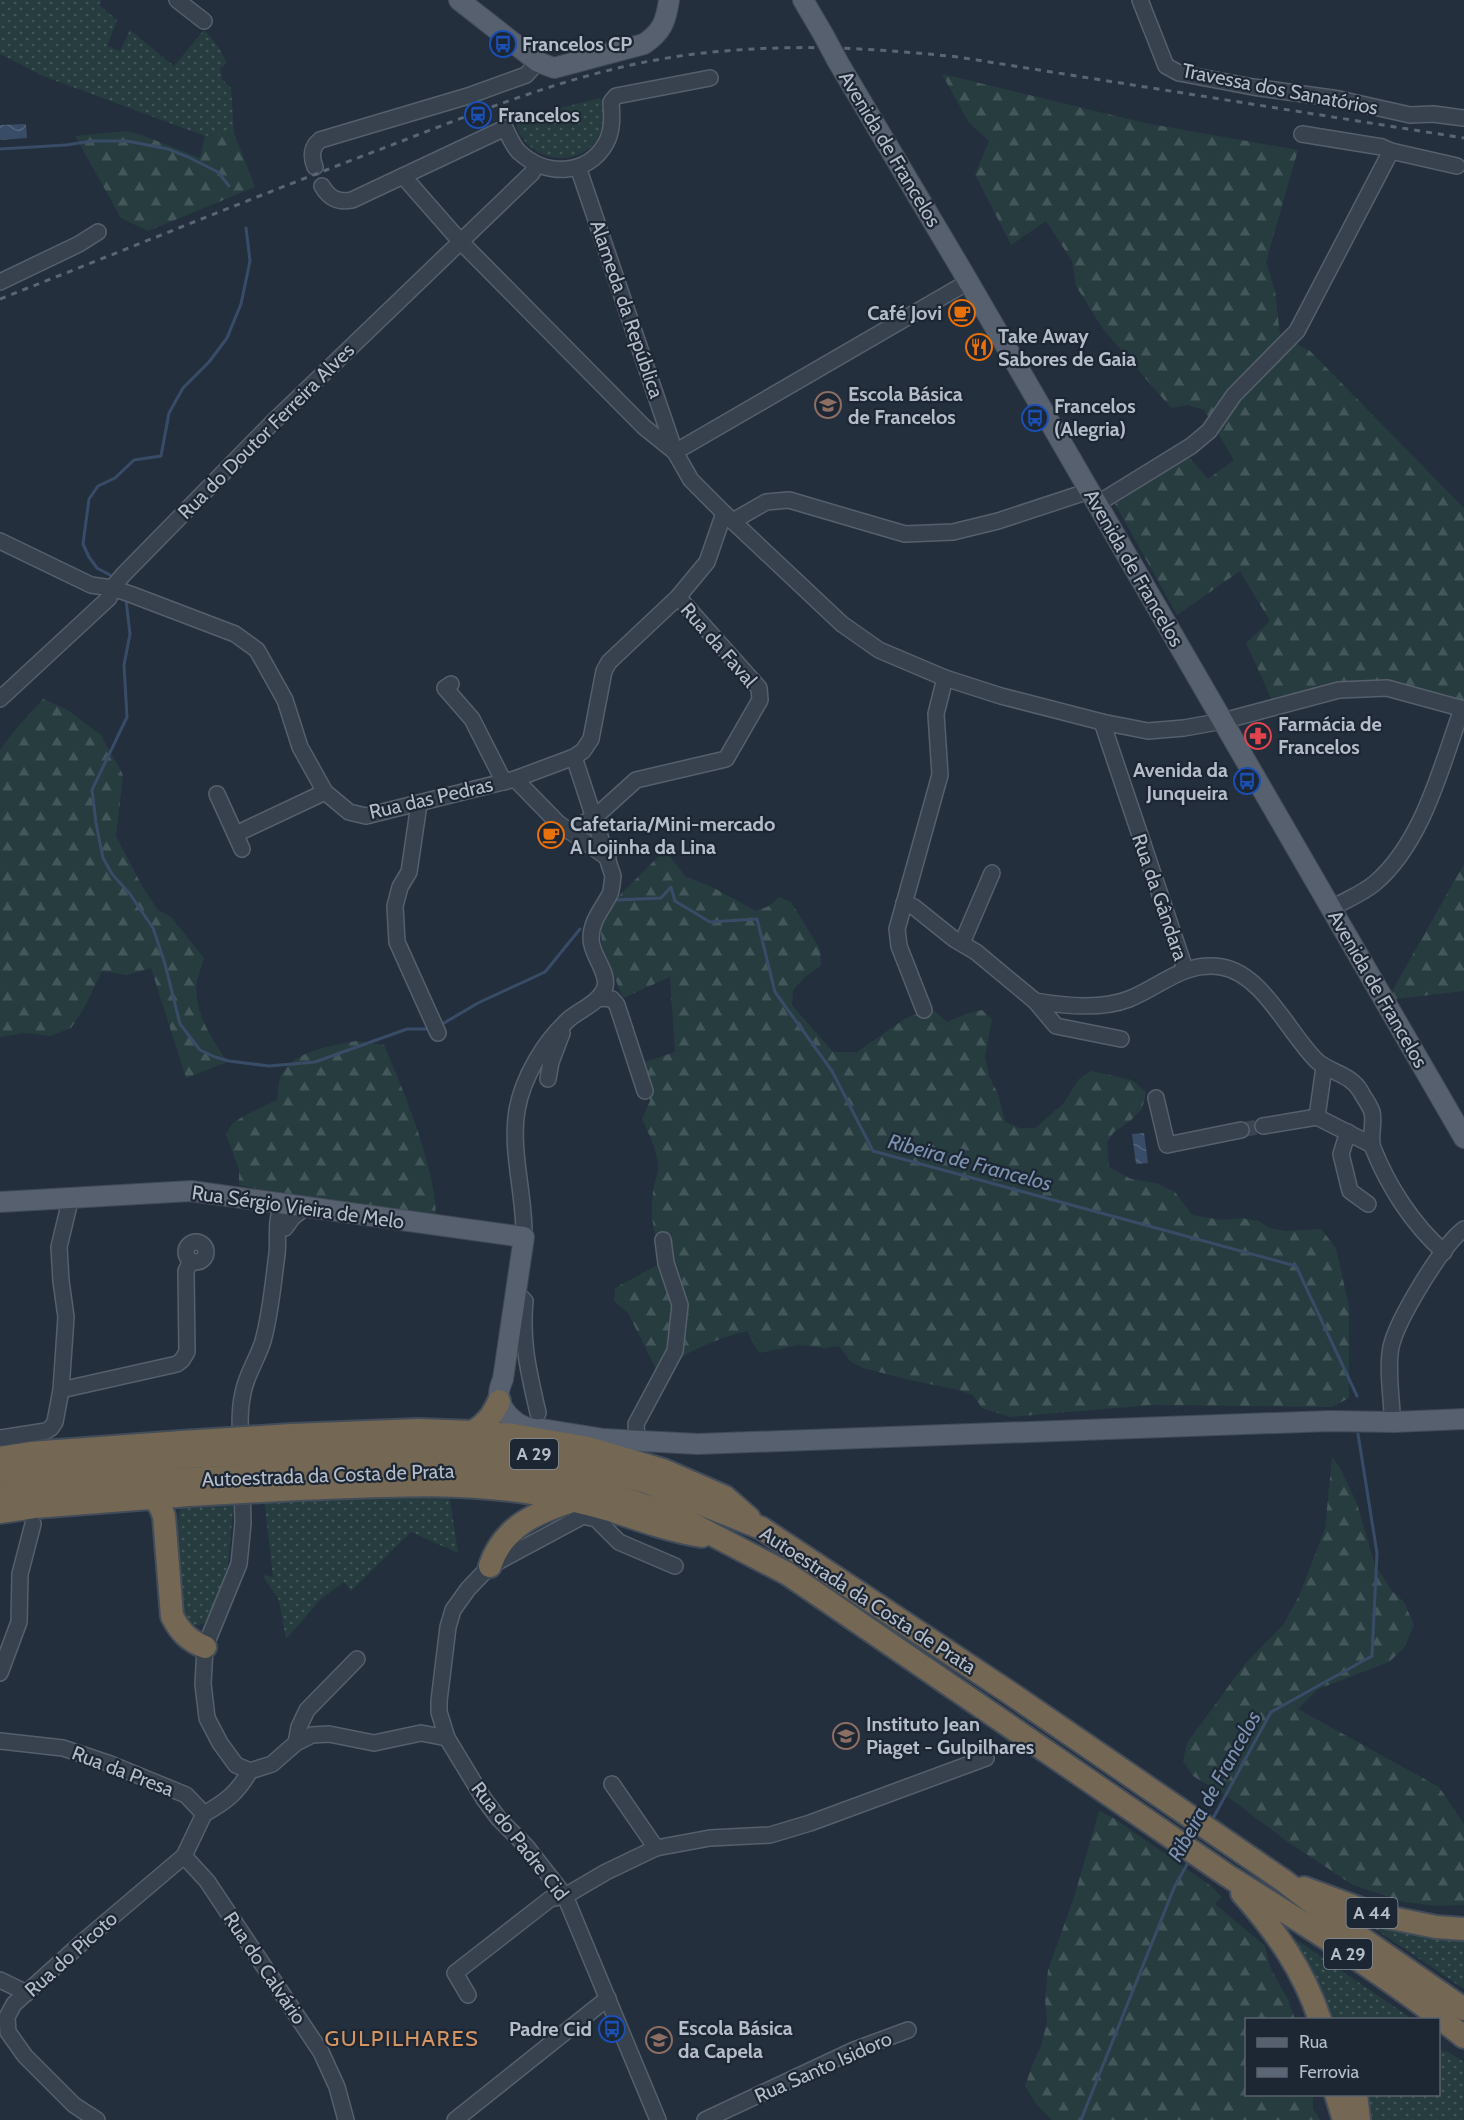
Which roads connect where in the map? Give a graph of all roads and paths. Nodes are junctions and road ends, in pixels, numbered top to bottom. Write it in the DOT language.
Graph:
graph roads {
  1 [pos="177,0"];
  2 [pos="459,0"];
  3 [pos="669,0"];
  4 [pos="803,0"];
  5 [pos="1140,0"];
  6 [pos="204,21"];
  7 [pos="538,62"];
  8 [pos="710,78"];
  9 [pos="1464,118"];
  10 [pos="1302,134"];
  11 [pos="1391,151"];
  12 [pos="536,165"];
  13 [pos="578,166"];
  14 [pos="1457,166"];
  15 [pos="315,167"];
  16 [pos="403,176"];
  17 [pos="322,186"];
  18 [pos="98,232"];
  19 [pos="460,241"];
  20 [pos="0,282"];
  21 [pos="968,282"];
  22 [pos="675,452"];
  23 [pos="1093,498"];
  24 [pos="728,517"];
  25 [pos="0,541"];
  26 [pos="112,588"];
  27 [pos="678,597"];
  28 [pos="945,678"];
  29 [pos="451,684"];
  30 [pos="0,699"];
  31 [pos="1463,709"];
  32 [pos="1223,721"];
  33 [pos="1101,722"];
  34 [pos="574,757"];
  35 [pos="509,780"];
  36 [pos="325,792"];
  37 [pos="217,794"];
  38 [pos="419,804"];
  39 [pos="595,817"];
  40 [pos="568,831"];
  41 [pos="608,858"];
  42 [pos="992,873"];
  43 [pos="904,903"];
  44 [pos="1331,909"];
  45 [pos="962,943"];
  46 [pos="1185,969"];
  47 [pos="598,998"];
  48 [pos="1035,1001"];
  49 [pos="924,1010"];
  50 [pos="568,1020"];
  51 [pos="436,1029"];
  52 [pos="1121,1040"];
  53 [pos="1324,1067"];
  54 [pos="548,1079"];
  55 [pos="645,1091"];
  56 [pos="1156,1098"];
  57 [pos="1317,1117"];
  58 [pos="1263,1126"];
  59 [pos="1241,1130"];
  60 [pos="1348,1132"];
  61 [pos="1464,1138"];
  62 [pos="1372,1145"];
  63 [pos="70,1197"];
  64 [pos="261,1201"];
  65 [pos="0,1202"];
  66 [pos="284,1204"];
  67 [pos="1368,1204"];
  68 [pos="306,1208"];
  69 [pos="281,1227"];
  70 [pos="1464,1229"];
  71 [pos="524,1237"];
  72 [pos="663,1240"];
  73 [pos="1444,1252"];
  74 [pos="191,1261"];
  75 [pos="516,1292"];
  76 [pos="503,1379"];
  77 [pos="61,1390"];
  78 [pos="499,1401"];
  79 [pos="1464,1408"];
  80 [pos="1392,1413"];
  81 [pos="1464,1419"];
  82 [pos="540,1421"];
  83 [pos="1352,1421"];
  84 [pos="473,1432"];
  85 [pos="0,1438"];
  86 [pos="637,1440"];
  87 [pos="0,1458"];
  88 [pos="297,1462"];
  89 [pos="0,1473"];
  90 [pos="185,1474"];
  91 [pos="0,1495"];
  92 [pos="153,1498"];
  93 [pos="573,1501"];
  94 [pos="0,1512"];
  95 [pos="33,1524"];
  96 [pos="761,1528"];
  97 [pos="724,1539"];
  98 [pos="490,1566"];
  99 [pos="675,1566"];
  100 [pos="208,1641"];
  101 [pos="357,1659"];
  102 [pos="0,1673"];
  103 [pos="439,1712"];
  104 [pos="422,1732"];
  105 [pos="447,1738"];
  106 [pos="0,1741"];
  107 [pos="296,1743"];
  108 [pos="986,1758"];
  109 [pos="250,1771"];
  110 [pos="612,1784"];
  111 [pos="204,1814"];
  112 [pos="656,1848"];
  113 [pos="184,1857"];
  114 [pos="1228,1876"];
  115 [pos="1284,1881"];
  116 [pos="565,1896"];
  117 [pos="1464,1929"];
  118 [pos="0,1980"];
  119 [pos="27,1993"];
  120 [pos="468,1995"];
  121 [pos="608,1998"];
  122 [pos="1464,2009"];
  123 [pos="1320,2018"];
  124 [pos="908,2030"];
  125 [pos="1464,2037"];
  126 [pos="1440,2039"];
  127 [pos="1464,2044"];
  128 [pos="1337,2096"];
  129 [pos="1356,2096"];
  130 [pos="97,2120"];
  131 [pos="346,2120"];
  132 [pos="455,2120"];
  133 [pos="658,2120"];
  134 [pos="705,2120"];
  135 [pos="1344,2120"];
  136 [pos="1359,2120"];
  1 -- 6 [label="street"];
  2 -- 7 [label="main road"];
  3 -- 7 [label="main road"];
  4 -- 21 [label="main road, Avenida de Francelos, bridge"];
  5 -- 9 [label="street, Travessa dos Sanatórios"];
  7 -- 15 [label="street"];
  8 -- 13 [label="street"];
  10 -- 11 [label="street"];
  11 -- 14 [label="street"];
  11 -- 23 [label="street"];
  12 -- 13 [label="street"];
  12 -- 16 [label="street"];
  12 -- 19 [label="street, Rua do Doutor Ferreira Alves"];
  13 -- 22 [label="street, Alameda da República"];
  16 -- 17 [label="street"];
  16 -- 19 [label="street"];
  18 -- 20 [label="street"];
  19 -- 22 [label="street"];
  19 -- 26 [label="street, Rua do Doutor Ferreira Alves"];
  21 -- 22 [label="street"];
  21 -- 23 [label="main road, Avenida de Francelos"];
  22 -- 24 [label="street"];
  23 -- 24 [label="street"];
  23 -- 32 [label="main road, Avenida de Francelos"];
  24 -- 27 [label="street"];
  24 -- 28 [label="street"];
  25 -- 26 [label="street, Rua das Pedras"];
  26 -- 30 [label="street, Rua do Doutor Ferreira Alves"];
  26 -- 36 [label="street, Rua das Pedras"];
  27 -- 34 [label="street"];
  27 -- 39 [label="street, Rua da Faval"];
  28 -- 33 [label="street"];
  28 -- 43 [label="street"];
  29 -- 35 [label="street"];
  31 -- 32 [label="street"];
  31 -- 44 [label="street"];
  32 -- 33 [label="street"];
  32 -- 44 [label="main road, Avenida de Francelos"];
  33 -- 46 [label="street, Rua da Gândara"];
  34 -- 35 [label="street, Rua das Pedras"];
  34 -- 39 [label="street"];
  35 -- 38 [label="street, Rua das Pedras"];
  35 -- 40 [label="street"];
  36 -- 37 [label="street"];
  36 -- 38 [label="street, Rua das Pedras"];
  38 -- 51 [label="street"];
  39 -- 40 [label="street, Rua da Faval"];
  39 -- 41 [label="street"];
  40 -- 41 [label="street"];
  41 -- 47 [label="street"];
  42 -- 45 [label="street"];
  43 -- 45 [label="street"];
  43 -- 49 [label="street"];
  44 -- 61 [label="main road, Avenida de Francelos"];
  45 -- 48 [label="street"];
  46 -- 48 [label="street"];
  46 -- 53 [label="street"];
  47 -- 50 [label="street"];
  47 -- 55 [label="street"];
  48 -- 52 [label="street"];
  50 -- 54 [label="street"];
  50 -- 71 [label="street"];
  53 -- 57 [label="street"];
  53 -- 62 [label="street"];
  56 -- 59 [label="street"];
  57 -- 58 [label="street"];
  57 -- 60 [label="street"];
  60 -- 62 [label="street"];
  60 -- 67 [label="street"];
  62 -- 73 [label="street"];
  63 -- 64 [label="main road, Rua Sérgio Vieira de Melo"];
  63 -- 65 [label="main road, Rua Sérgio Vieira de Melo"];
  63 -- 77 [label="street"];
  64 -- 66 [label="main road, Rua Sérgio Vieira de Melo"];
  64 -- 69 [label="street"];
  66 -- 68 [label="main road, Rua Sérgio Vieira de Melo"];
  66 -- 69 [label="street"];
  68 -- 69 [label="street"];
  68 -- 71 [label="main road, Rua Sérgio Vieira de Melo"];
  69 -- 100 [label="street"];
  70 -- 73 [label="street"];
  71 -- 75 [label="main road"];
  72 -- 86 [label="street"];
  73 -- 80 [label="street"];
  74 -- 77 [label="street"];
  75 -- 76 [label="main road"];
  75 -- 82 [label="street"];
  76 -- 78 [label="main road"];
  76 -- 82 [label="main road"];
  77 -- 85 [label="street"];
  78 -- 82 [label="main road"];
  78 -- 84 [label="highway"];
  79 -- 80 [label="main road"];
  80 -- 83 [label="main road"];
  81 -- 83 [label="main road"];
  82 -- 86 [label="main road"];
  83 -- 86 [label="main road"];
  84 -- 88 [label="highway, A 29"];
  84 -- 96 [label="highway, A 29"];
  87 -- 90 [label="highway, A 29"];
  88 -- 90 [label="highway, A 29, bridge"];
  88 -- 90 [label="highway, A 29, bridge"];
  88 -- 93 [label="highway, A 29"];
  88 -- 96 [label="highway, Autoestrada da Costa de Prata / A 29"];
  88 -- 97 [label="highway, Autoestrada da Costa de Prata / A 29"];
  89 -- 90 [label="highway, Autoestrada da Costa de Prata / A 29"];
  90 -- 91 [label="highway, Autoestrada da Costa de Prata / A 29"];
  90 -- 92 [label="highway, A 29"];
  90 -- 100 [label="highway"];
  92 -- 94 [label="highway, A 29"];
  92 -- 100 [label="highway"];
  93 -- 97 [label="highway, A 29"];
  93 -- 98 [label="highway"];
  95 -- 102 [label="street"];
  96 -- 115 [label="highway, Autoestrada da Costa de Prata / A 29"];
  97 -- 114 [label="highway, Autoestrada da Costa de Prata / A 29"];
  98 -- 99 [label="street, Rua do Padre Cid"];
  98 -- 103 [label="street, Rua do Padre Cid"];
  100 -- 109 [label="street"];
  101 -- 107 [label="street"];
  103 -- 104 [label="street"];
  103 -- 105 [label="street, Rua do Padre Cid"];
  104 -- 105 [label="street"];
  104 -- 107 [label="street"];
  105 -- 116 [label="street, Rua do Padre Cid"];
  106 -- 111 [label="street, Rua da Presa"];
  107 -- 109 [label="street"];
  108 -- 112 [label="street"];
  109 -- 111 [label="street"];
  110 -- 112 [label="street"];
  111 -- 113 [label="street, Rua do Picoto"];
  112 -- 116 [label="street"];
  113 -- 119 [label="street, Rua do Picoto"];
  113 -- 131 [label="street, Rua do Calvário"];
  114 -- 123 [label="highway"];
  114 -- 125 [label="highway, Autoestrada da Costa de Prata / A 29"];
  115 -- 117 [label="highway, A 44"];
  115 -- 122 [label="highway, Autoestrada da Costa de Prata / A 29"];
  116 -- 120 [label="street"];
  116 -- 121 [label="street, Rua do Padre Cid"];
  118 -- 119 [label="street"];
  119 -- 130 [label="street, Rua do Picoto"];
  121 -- 132 [label="street"];
  121 -- 133 [label="street, Rua do Padre Cid"];
  124 -- 134 [label="street, Rua Santo Isidoro"];
  126 -- 127 [label="highway"];
  128 -- 135 [label="highway"];
  129 -- 136 [label="highway"];
}
